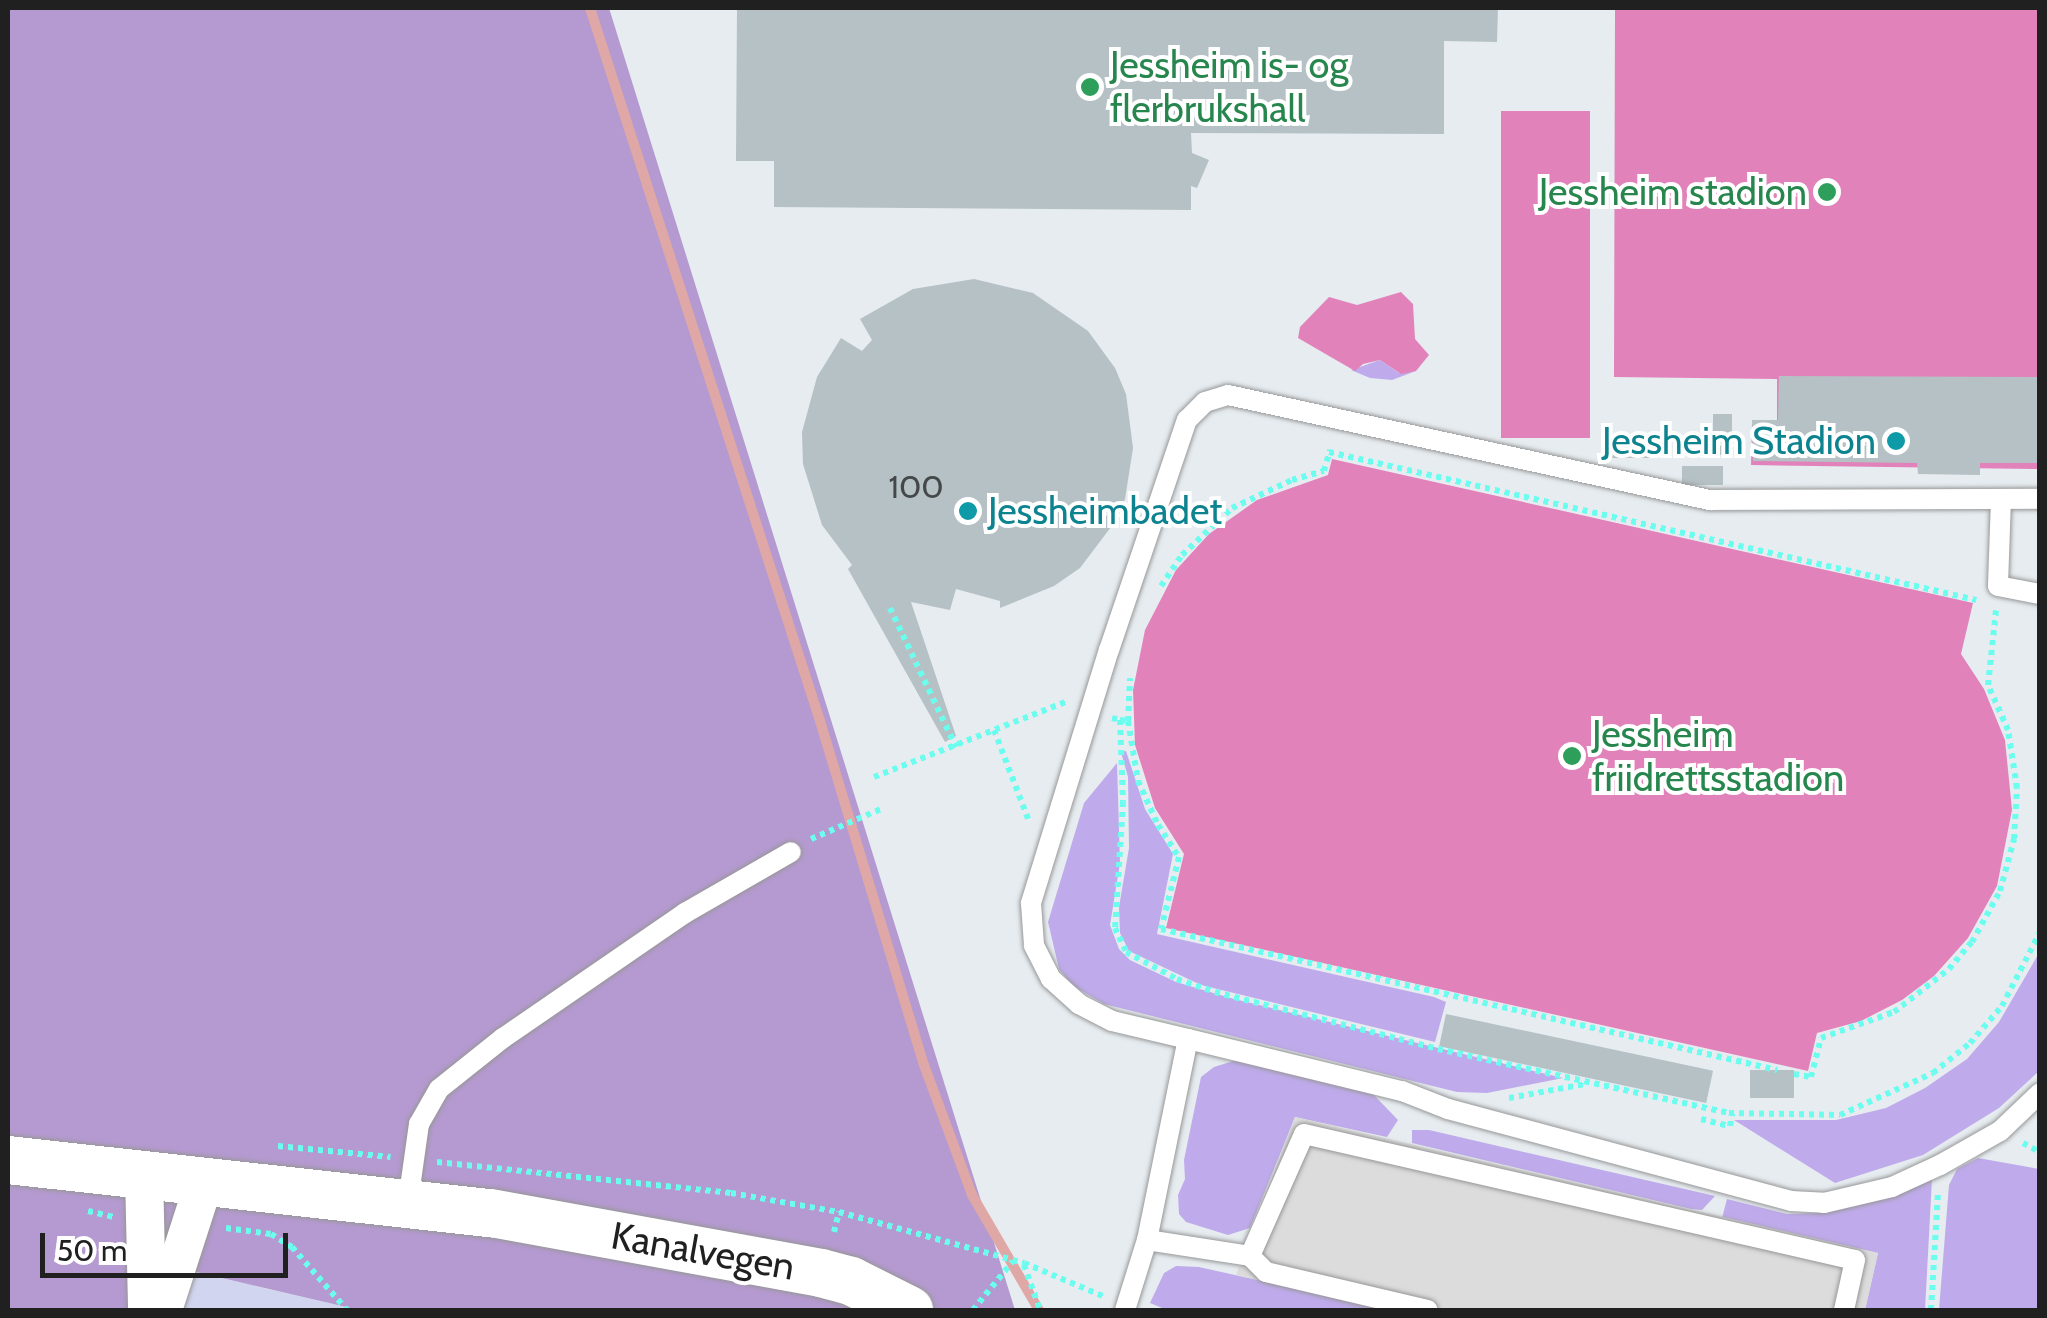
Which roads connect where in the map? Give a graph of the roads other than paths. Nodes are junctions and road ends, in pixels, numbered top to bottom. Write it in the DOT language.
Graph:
graph roads {
  1 [pos="2001,498"];
  2 [pos="2040,499"];
  3 [pos="2040,594"];
  4 [pos="791,852"];
  5 [pos="1188,1039"];
  6 [pos="2040,1093"];
  7 [pos="8,1160"];
  8 [pos="144,1173"];
  9 [pos="205,1180"];
  10 [pos="408,1202"];
  11 [pos="1146,1240"];
  12 [pos="1250,1256"];
  13 [pos="1127,1308"];
  14 [pos="147,1310"];
  15 [pos="163,1310"];
  16 [pos="909,1310"];
  17 [pos="1428,1310"];
  18 [pos="1844,1310"];
  1 -- 2 [label="lane"];
  1 -- 3 [label="lane"];
  1 -- 5 [label="lane"];
  4 -- 10 [label="lane"];
  5 -- 6 [label="lane"];
  5 -- 11 [label="lane"];
  7 -- 8 [label="street, Kanalvegen"];
  8 -- 9 [label="street, Kanalvegen"];
  8 -- 14 [label="street"];
  9 -- 10 [label="street, Kanalvegen"];
  9 -- 15 [label="street"];
  10 -- 16 [label="street, Kanalvegen"];
  11 -- 12 [label="lane"];
  11 -- 13 [label="lane"];
  12 -- 17 [label="lane"];
  12 -- 18 [label="lane"];
}
